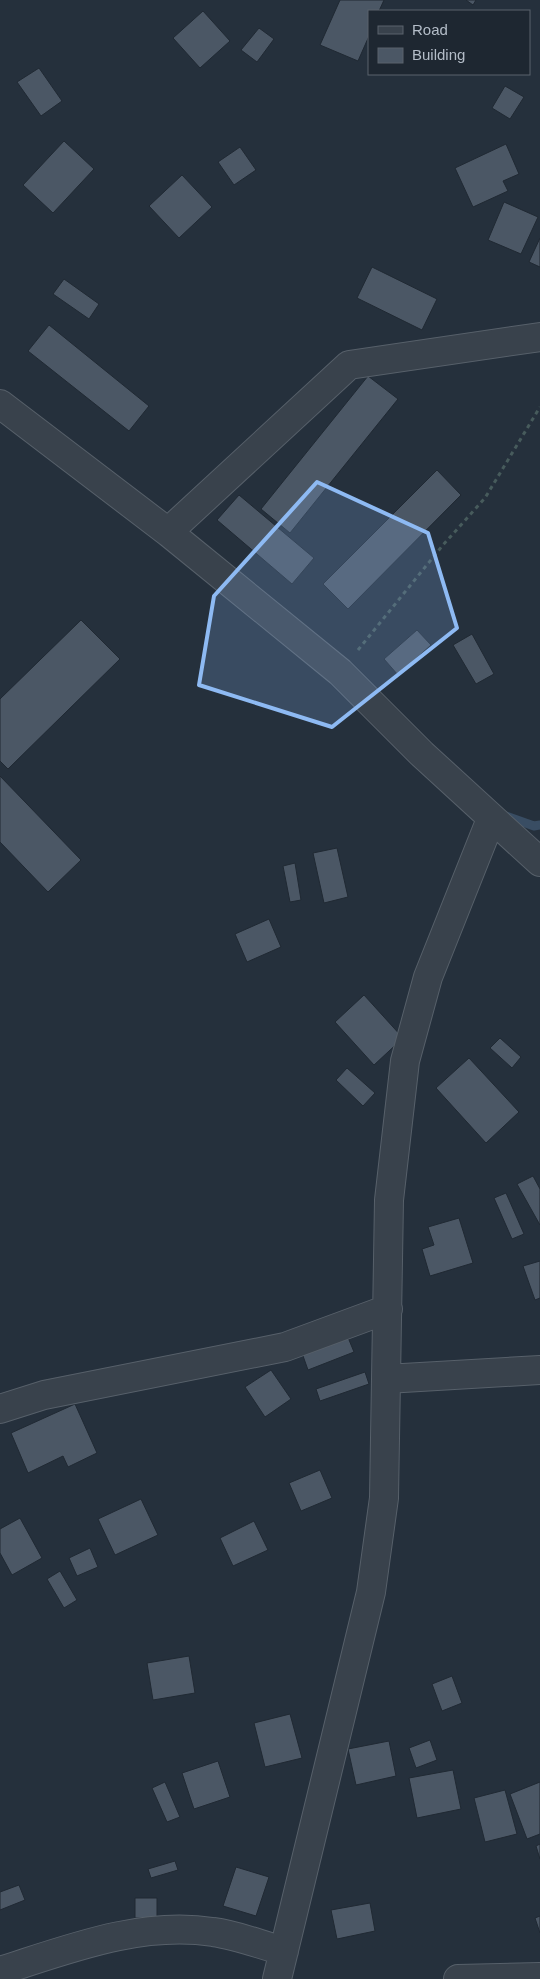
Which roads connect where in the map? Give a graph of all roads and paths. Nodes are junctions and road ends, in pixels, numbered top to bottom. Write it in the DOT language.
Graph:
graph roads {
  1 [pos="540,338"];
  2 [pos="0,404"];
  3 [pos="540,407"];
  4 [pos="168,532"];
  5 [pos="340,672"];
  6 [pos="491,819"];
  7 [pos="540,862"];
  8 [pos="388,1308"];
  9 [pos="540,1370"];
  10 [pos="386,1379"];
  11 [pos="0,1409"];
  12 [pos="284,1951"];
  13 [pos="0,1971"];
  14 [pos="540,1977"];
  15 [pos="277,1979"];
  16 [pos="458,1979"];
  1 -- 4 [label="street"];
  2 -- 4 [label="street"];
  3 -- 5 [label="path"];
  4 -- 5 [label="street"];
  5 -- 6 [label="street"];
  6 -- 7 [label="street"];
  6 -- 8 [label="street"];
  8 -- 10 [label="street"];
  8 -- 11 [label="street"];
  9 -- 10 [label="street"];
  10 -- 12 [label="street"];
  12 -- 13 [label="street"];
  12 -- 15 [label="street"];
  14 -- 16 [label="street"];
}
